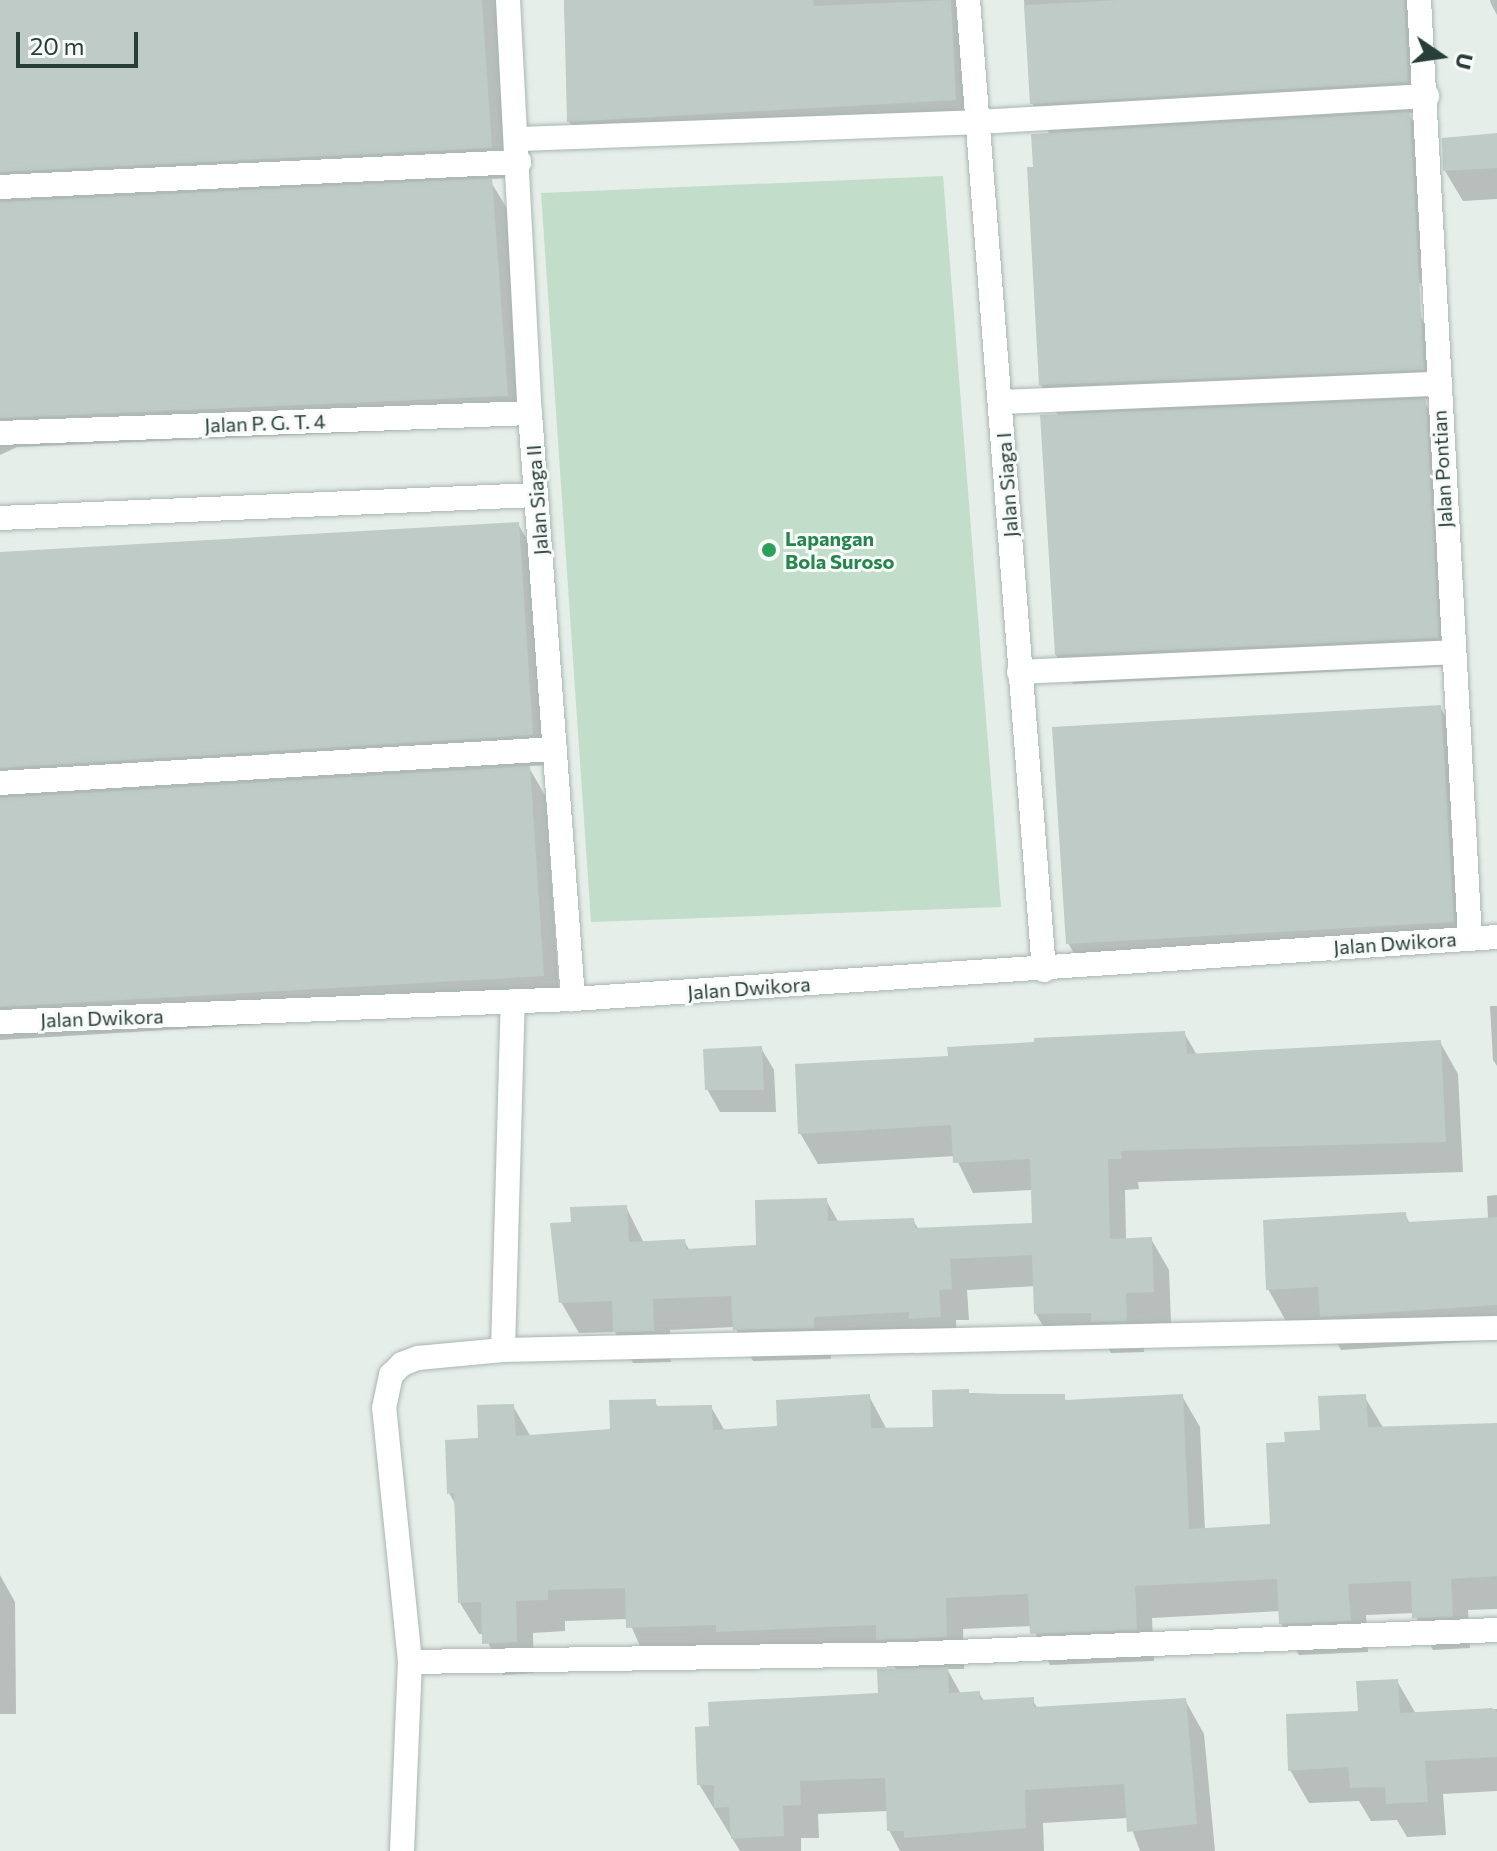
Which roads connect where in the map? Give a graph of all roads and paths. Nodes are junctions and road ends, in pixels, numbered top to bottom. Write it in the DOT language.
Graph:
graph roads {
  1 [pos="508,0"];
  2 [pos="968,0"];
  3 [pos="1419,0"];
  4 [pos="1427,96"];
  5 [pos="977,122"];
  6 [pos="518,150"];
  7 [pos="0,187"];
  8 [pos="1437,384"];
  9 [pos="1002,402"];
  10 [pos="530,413"];
  11 [pos="0,433"];
  12 [pos="536,495"];
  13 [pos="0,518"];
  14 [pos="1452,652"];
  15 [pos="1019,672"];
  16 [pos="555,749"];
  17 [pos="0,783"];
  18 [pos="1497,937"];
  19 [pos="1470,938"];
  20 [pos="1044,970"];
  21 [pos="573,999"];
  22 [pos="513,1001"];
  23 [pos="0,1022"];
  24 [pos="1497,1328"];
  25 [pos="503,1350"];
  26 [pos="1497,1630"];
  27 [pos="410,1662"];
  28 [pos="402,1851"];
  1 -- 6 [label="street, Jalan Siaga II"];
  2 -- 5 [label="street, Jalan Siaga I"];
  3 -- 4 [label="street, Jalan Pontian"];
  4 -- 5 [label="street"];
  4 -- 8 [label="street, Jalan Pontian"];
  5 -- 6 [label="street"];
  5 -- 9 [label="street, Jalan Siaga I"];
  6 -- 7 [label="street"];
  6 -- 10 [label="street, Jalan Siaga II"];
  8 -- 9 [label="street"];
  8 -- 14 [label="street, Jalan Pontian"];
  9 -- 15 [label="street, Jalan Siaga I"];
  10 -- 11 [label="street, Jalan P. G. T. 4"];
  10 -- 12 [label="street, Jalan Siaga II"];
  12 -- 13 [label="street"];
  12 -- 16 [label="street, Jalan Siaga II"];
  14 -- 15 [label="street"];
  14 -- 19 [label="street, Jalan Pontian"];
  15 -- 20 [label="street, Jalan Siaga I"];
  16 -- 17 [label="street"];
  16 -- 21 [label="street, Jalan Siaga II"];
  18 -- 19 [label="street, Jalan Dwikora"];
  19 -- 20 [label="street, Jalan Dwikora"];
  20 -- 21 [label="street, Jalan Dwikora"];
  21 -- 22 [label="street, Jalan Dwikora"];
  22 -- 23 [label="street, Jalan Dwikora"];
  22 -- 25 [label="street"];
  24 -- 25 [label="street"];
  25 -- 27 [label="street"];
  26 -- 27 [label="street"];
  27 -- 28 [label="street"];
}
